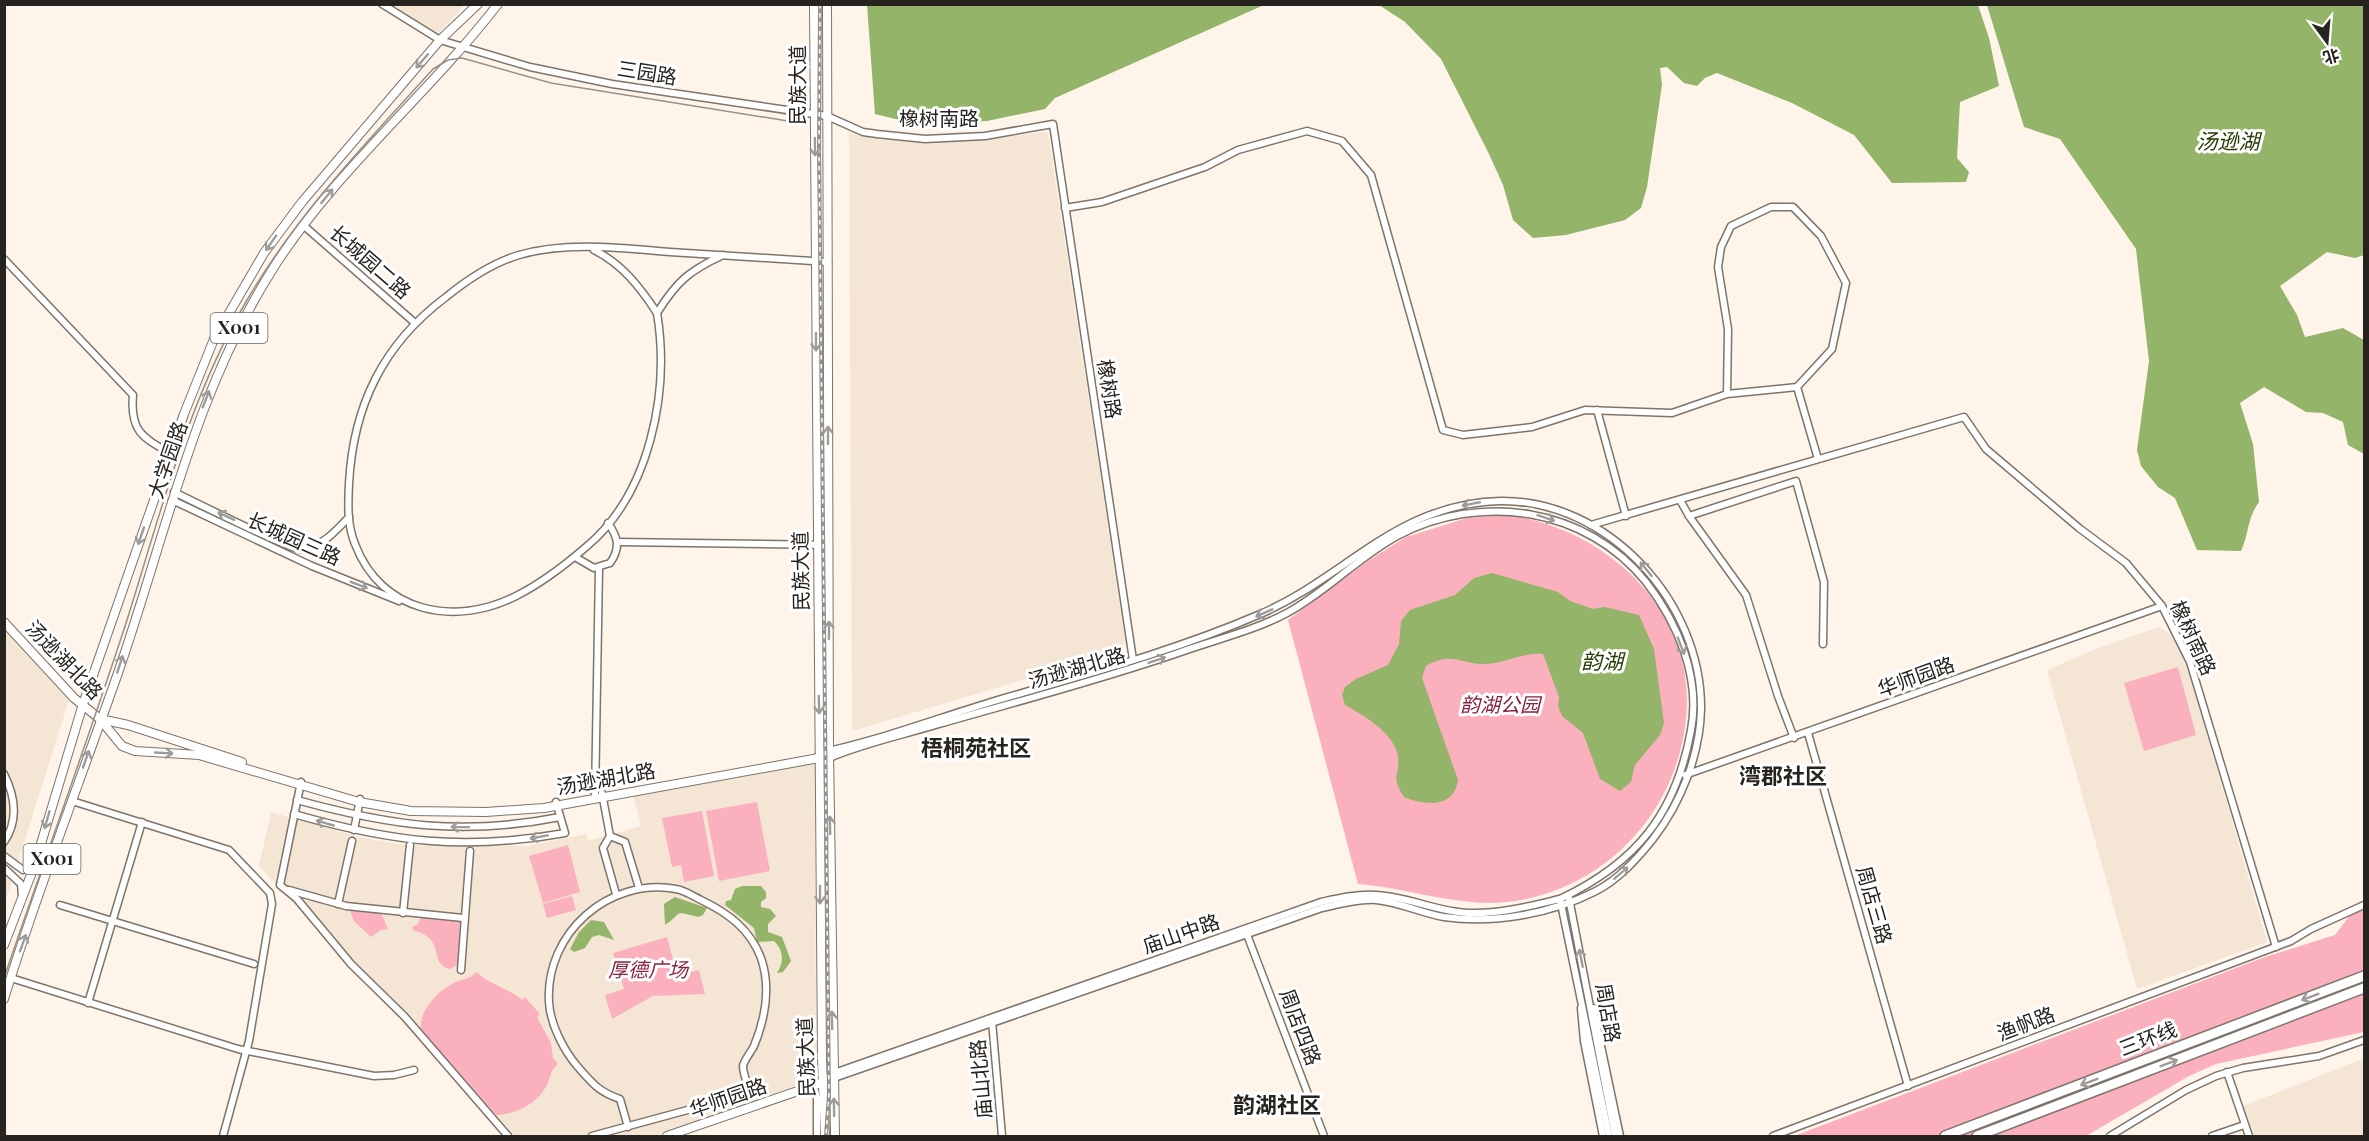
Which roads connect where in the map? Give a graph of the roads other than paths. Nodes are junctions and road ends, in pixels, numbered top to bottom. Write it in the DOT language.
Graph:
graph roads {
  1 [pos="382,4"];
  2 [pos="478,4"];
  3 [pos="498,4"];
  4 [pos="814,4"];
  5 [pos="827,4"];
  6 [pos="440,40"];
  7 [pos="465,46"];
  8 [pos="814,115"];
  9 [pos="827,117"];
  10 [pos="1053,124"];
  11 [pos="1065,208"];
  12 [pos="303,225"];
  13 [pos="591,248"];
  14 [pos="724,255"];
  15 [pos="4,259"];
  16 [pos="816,261"];
  17 [pos="828,262"];
  18 [pos="657,313"];
  19 [pos="416,323"];
  20 [pos="1797,387"];
  21 [pos="1727,394"];
  22 [pos="1596,410"];
  23 [pos="170,453"];
  24 [pos="1818,459"];
  25 [pos="173,496"];
  26 [pos="1680,500"];
  27 [pos="1626,516"];
  28 [pos="1689,516"];
  29 [pos="349,517"];
  30 [pos="608,523"];
  31 [pos="1591,525"];
  32 [pos="1586,533"];
  33 [pos="617,542"];
  34 [pos="817,545"];
  35 [pos="828,545"];
  36 [pos="575,557"];
  37 [pos="599,568"];
  38 [pos="405,603"];
  39 [pos="2162,606"];
  40 [pos="4,622"];
  41 [pos="1823,644"];
  42 [pos="1133,660"];
  43 [pos="83,704"];
  44 [pos="100,719"];
  45 [pos="1808,733"];
  46 [pos="1794,738"];
  47 [pos="829,754"];
  48 [pos="819,755"];
  49 [pos="4,774"];
  50 [pos="1684,775"];
  51 [pos="300,783"];
  52 [pos="598,796"];
  53 [pos="297,800"];
  54 [pos="359,800"];
  55 [pos="72,801"];
  56 [pos="556,803"];
  57 [pos="294,814"];
  58 [pos="356,816"];
  59 [pos="560,817"];
  60 [pos="142,822"];
  61 [pos="354,830"];
  62 [pos="610,836"];
  63 [pos="352,841"];
  64 [pos="4,842"];
  65 [pos="410,845"];
  66 [pos="470,851"];
  67 [pos="4,856"];
  68 [pos="34,867"];
  69 [pos="4,868"];
  70 [pos="280,885"];
  71 [pos="639,888"];
  72 [pos="616,894"];
  73 [pos="1568,895"];
  74 [pos="22,898"];
  75 [pos="1561,902"];
  76 [pos="1570,902"];
  77 [pos="338,904"];
  78 [pos="60,905"];
  79 [pos="2364,905"];
  80 [pos="403,913"];
  81 [pos="463,918"];
  82 [pos="112,921"];
  83 [pos="1246,932"];
  84 [pos="4,945"];
  85 [pos="2276,947"];
  86 [pos="254,964"];
  87 [pos="461,970"];
  88 [pos="2364,976"];
  89 [pos="11,978"];
  90 [pos="2364,988"];
  91 [pos="1589,997"];
  92 [pos="4,999"];
  93 [pos="1581,999"];
  94 [pos="88,1003"];
  95 [pos="992,1021"];
  96 [pos="1593,1039"];
  97 [pos="2364,1040"];
  98 [pos="247,1051"];
  99 [pos="414,1070"];
  100 [pos="2227,1072"];
  101 [pos="834,1075"];
  102 [pos="824,1080"];
  103 [pos="1908,1086"];
  104 [pos="817,1098"];
  105 [pos="2244,1125"];
  106 [pos="628,1127"];
  107 [pos="223,1137"];
  108 [pos="508,1137"];
  109 [pos="592,1137"];
  110 [pos="667,1137"];
  111 [pos="818,1137"];
  112 [pos="825,1137"];
  113 [pos="835,1137"];
  114 [pos="1002,1137"];
  115 [pos="1324,1137"];
  116 [pos="1603,1137"];
  117 [pos="1609,1137"];
  118 [pos="1615,1137"];
  119 [pos="1620,1137"];
  120 [pos="1773,1137"];
  121 [pos="1945,1137"];
  122 [pos="1977,1137"];
  123 [pos="2110,1137"];
  124 [pos="2212,1137"];
  125 [pos="2249,1137"];
  1 -- 6 [label="street, 三园路"];
  2 -- 6 [label="main road, 大学园路 / X001"];
  3 -- 7 [label="main road, 大学园路 / X001"];
  4 -- 8 [label="main road, 民族大道"];
  5 -- 9 [label="main road, 民族大道"];
  6 -- 7 [label="street, 三园路"];
  6 -- 23 [label="main road, 大学园路 / X001, one-way"];
  7 -- 8 [label="street, 三园路"];
  12 -- 7 [label="main road, 大学园路 / X001, one-way"];
  8 -- 9 [label="street, 三园路"];
  8 -- 16 [label="main road, 民族大道, one-way"];
  9 -- 10 [label="street, 橡树南路"];
  9 -- 17 [label="main road, 民族大道"];
  10 -- 11 [label="street, 橡树路"];
  11 -- 22 [label="street"];
  11 -- 42 [label="street, 橡树路"];
  12 -- 19 [label="street, 长城园二路"];
  25 -- 12 [label="main road, 大学园路 / X001, one-way"];
  13 -- 14 [label="street"];
  13 -- 18 [label="street"];
  13 -- 19 [label="street"];
  14 -- 16 [label="street"];
  14 -- 18 [label="street"];
  15 -- 23 [label="street"];
  16 -- 17 [label="street"];
  16 -- 34 [label="main road, 民族大道, one-way"];
  35 -- 17 [label="main road, 民族大道, one-way"];
  18 -- 30 [label="street, 长城园三路"];
  19 -- 29 [label="street"];
  20 -- 21 [label="street"];
  20 -- 21 [label="street"];
  20 -- 24 [label="street"];
  21 -- 22 [label="street"];
  22 -- 27 [label="street"];
  23 -- 43 [label="main road, 大学园路 / X001, one-way"];
  24 -- 26 [label="street"];
  24 -- 39 [label="street, 橡树南路"];
  29 -- 25 [label="street, 长城园三路, one-way"];
  25 -- 38 [label="street, 长城园三路, one-way"];
  44 -- 25 [label="main road, 大学园路 / X001, one-way"];
  26 -- 27 [label="street"];
  26 -- 28 [label="street"];
  27 -- 31 [label="street"];
  28 -- 41 [label="street"];
  28 -- 46 [label="street"];
  29 -- 38 [label="street"];
  30 -- 33 [label="street"];
  30 -- 36 [label="street, 长城园三路"];
  31 -- 32 [label="street"];
  31 -- 42 [label="street, 汤逊湖北路, one-way"];
  50 -- 31 [label="street, 汤逊湖北路, one-way"];
  47 -- 32 [label="street, 汤逊湖北路, one-way"];
  32 -- 50 [label="street, 汤逊湖北路, one-way"];
  33 -- 34 [label="street"];
  33 -- 37 [label="street"];
  34 -- 35 [label="street"];
  34 -- 48 [label="main road, 民族大道, one-way"];
  47 -- 35 [label="main road, 民族大道, one-way"];
  36 -- 37 [label="street"];
  36 -- 38 [label="street, 长城园三路"];
  37 -- 52 [label="street"];
  39 -- 45 [label="street, 华师园路"];
  39 -- 85 [label="street, 橡树南路"];
  40 -- 43 [label="main road, 汤逊湖北路"];
  42 -- 47 [label="street, 汤逊湖北路"];
  43 -- 44 [label="main road, 汤逊湖北路"];
  43 -- 68 [label="main road, 大学园路 / X001, one-way"];
  44 -- 51 [label="main road, 汤逊湖北路"];
  44 -- 51 [label="main road, 汤逊湖北路, one-way"];
  55 -- 44 [label="main road, 大学园路 / X001, one-way"];
  45 -- 46 [label="street, 华师园路"];
  45 -- 103 [label="street, 周店三路"];
  46 -- 50 [label="street, 华师园路"];
  47 -- 48 [label="street, 汤逊湖北路"];
  101 -- 47 [label="main road, 民族大道, one-way"];
  48 -- 52 [label="main road, 汤逊湖北路"];
  48 -- 102 [label="main road, 民族大道, one-way"];
  49 -- 64 [label="street"];
  50 -- 73 [label="street, 汤逊湖北路"];
  76 -- 50 [label="street, 汤逊湖北路, one-way"];
  51 -- 53 [label="street"];
  51 -- 54 [label="main road, 汤逊湖北路"];
  52 -- 56 [label="main road, 汤逊湖北路"];
  52 -- 62 [label="street"];
  53 -- 57 [label="street"];
  53 -- 58 [label="street"];
  54 -- 56 [label="main road, 汤逊湖北路"];
  54 -- 58 [label="street"];
  55 -- 60 [label="street"];
  89 -- 55 [label="main road, 大学园路 / X001, one-way"];
  56 -- 59 [label="street"];
  61 -- 57 [label="street, one-way"];
  57 -- 70 [label="street"];
  59 -- 58 [label="street, one-way"];
  58 -- 61 [label="street"];
  59 -- 61 [label="street, one-way"];
  60 -- 82 [label="street"];
  60 -- 98 [label="street"];
  62 -- 71 [label="street"];
  62 -- 72 [label="street"];
  63 -- 77 [label="street"];
  65 -- 80 [label="street"];
  66 -- 81 [label="street"];
  67 -- 68 [label="street"];
  68 -- 74 [label="main road, 大学园路 / X001"];
  69 -- 74 [label="street"];
  70 -- 77 [label="street"];
  70 -- 108 [label="street"];
  71 -- 72 [label="street"];
  71 -- 106 [label="street"];
  72 -- 106 [label="street"];
  73 -- 75 [label="street, 汤逊湖北路"];
  73 -- 76 [label="street, 周店路"];
  74 -- 84 [label="main road, 大学园路 / X001"];
  75 -- 76 [label="street, 庙山中路"];
  75 -- 83 [label="street, 庙山中路"];
  75 -- 93 [label="street, 周店路"];
  91 -- 76 [label="street, 周店路, one-way"];
  77 -- 80 [label="street"];
  78 -- 82 [label="street"];
  79 -- 85 [label="street, 渔帆路"];
  80 -- 81 [label="street"];
  81 -- 87 [label="street"];
  82 -- 86 [label="street"];
  82 -- 94 [label="street"];
  83 -- 95 [label="street, 庙山中路"];
  83 -- 115 [label="street, 周店四路"];
  85 -- 103 [label="street, 渔帆路"];
  88 -- 121 [label="highway, 三环线, one-way"];
  89 -- 92 [label="main road, 大学园路 / X001"];
  89 -- 94 [label="street"];
  122 -- 90 [label="highway, 三环线, one-way"];
  91 -- 96 [label="street, 周店路"];
  91 -- 119 [label="street"];
  93 -- 96 [label="street, 周店路"];
  93 -- 116 [label="street"];
  94 -- 98 [label="street"];
  95 -- 101 [label="street, 庙山中路"];
  95 -- 114 [label="street, 庙山北路"];
  96 -- 117 [label="street, 周店路"];
  96 -- 118 [label="street, 周店路"];
  97 -- 100 [label="street"];
  98 -- 99 [label="street"];
  98 -- 107 [label="street"];
  100 -- 105 [label="street"];
  100 -- 123 [label="street"];
  101 -- 102 [label="main road, 华师园路"];
  113 -- 101 [label="main road, 民族大道, one-way"];
  102 -- 110 [label="main road, 华师园路"];
  102 -- 112 [label="main road, 民族大道"];
  103 -- 120 [label="street, 渔帆路"];
  104 -- 111 [label="street"];
  105 -- 124 [label="street"];
  105 -- 125 [label="street"];
  106 -- 109 [label="street"];
}
